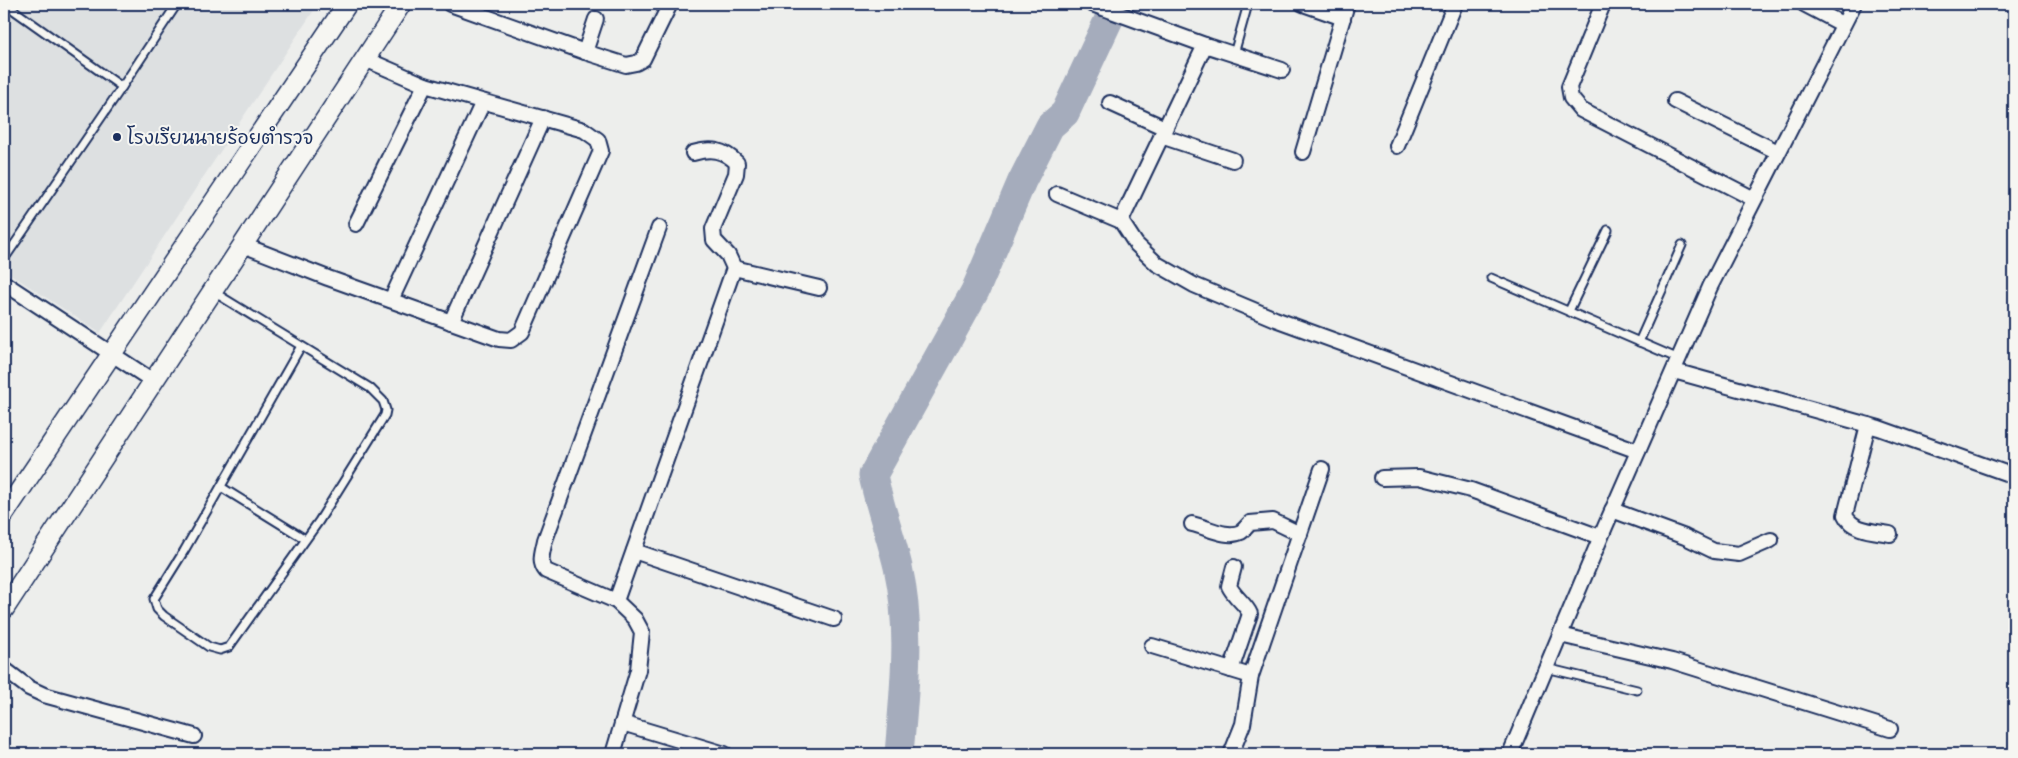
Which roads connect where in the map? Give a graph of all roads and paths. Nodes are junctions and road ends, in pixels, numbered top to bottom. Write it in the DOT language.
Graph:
graph roads {
  1 [pos="5,4"];
  2 [pos="177,4"];
  3 [pos="347,4"];
  4 [pos="401,4"];
  5 [pos="450,4"];
  6 [pos="670,4"];
  7 [pos="1092,4"];
  8 [pos="1248,4"];
  9 [pos="1303,4"];
  10 [pos="1347,4"];
  11 [pos="1455,4"];
  12 [pos="1603,4"];
  13 [pos="1804,4"];
  14 [pos="1854,4"];
  15 [pos="1343,18"];
  16 [pos="596,19"];
  17 [pos="1842,24"];
  18 [pos="1205,45"];
  19 [pos="585,52"];
  20 [pos="1234,54"];
  21 [pos="365,60"];
  22 [pos="1282,70"];
  23 [pos="425,86"];
  24 [pos="122,87"];
  25 [pos="1676,101"];
  26 [pos="483,102"];
  27 [pos="1110,104"];
  28 [pos="543,118"];
  29 [pos="1163,132"];
  30 [pos="1397,146"];
  31 [pos="1303,152"];
  32 [pos="1778,152"];
  33 [pos="693,153"];
  34 [pos="1233,160"];
  35 [pos="1057,194"];
  36 [pos="1754,199"];
  37 [pos="1121,221"];
  38 [pos="356,224"];
  39 [pos="659,228"];
  40 [pos="1608,230"];
  41 [pos="242,245"];
  42 [pos="1682,245"];
  43 [pos="4,256"];
  44 [pos="734,268"];
  45 [pos="1491,278"];
  46 [pos="4,283"];
  47 [pos="819,288"];
  48 [pos="212,291"];
  49 [pos="391,300"];
  50 [pos="1569,311"];
  51 [pos="451,322"];
  52 [pos="1639,342"];
  53 [pos="302,346"];
  54 [pos="111,354"];
  55 [pos="1676,364"];
  56 [pos="153,381"];
  57 [pos="1868,425"];
  58 [pos="1638,451"];
  59 [pos="1322,469"];
  60 [pos="2014,476"];
  61 [pos="1382,478"];
  62 [pos="221,487"];
  63 [pos="1612,510"];
  64 [pos="4,514"];
  65 [pos="1192,524"];
  66 [pos="1300,534"];
  67 [pos="1890,534"];
  68 [pos="1600,537"];
  69 [pos="305,540"];
  70 [pos="1771,540"];
  71 [pos="634,551"];
  72 [pos="1234,567"];
  73 [pos="616,601"];
  74 [pos="4,609"];
  75 [pos="834,619"];
  76 [pos="1560,635"];
  77 [pos="1152,646"];
  78 [pos="1546,668"];
  79 [pos="4,669"];
  80 [pos="1231,670"];
  81 [pos="1251,676"];
  82 [pos="1637,690"];
  83 [pos="622,723"];
  84 [pos="1890,729"];
  85 [pos="194,736"];
  86 [pos="613,754"];
  87 [pos="725,754"];
  88 [pos="1231,754"];
  89 [pos="1510,754"];
  1 -- 24 [label="lane"];
  2 -- 24 [label="lane"];
  3 -- 54 [label="street"];
  4 -- 21 [label="street"];
  5 -- 19 [label="street"];
  6 -- 19 [label="street"];
  7 -- 18 [label="street"];
  8 -- 20 [label="lane"];
  9 -- 15 [label="street"];
  10 -- 15 [label="street"];
  11 -- 30 [label="street"];
  12 -- 36 [label="street"];
  13 -- 17 [label="street"];
  14 -- 17 [label="street"];
  15 -- 31 [label="street"];
  16 -- 19 [label="street"];
  17 -- 32 [label="street"];
  18 -- 20 [label="street"];
  18 -- 29 [label="street"];
  20 -- 22 [label="street"];
  21 -- 23 [label="street"];
  21 -- 41 [label="street"];
  23 -- 26 [label="street"];
  23 -- 38 [label="street"];
  24 -- 43 [label="lane"];
  25 -- 32 [label="street"];
  26 -- 28 [label="street"];
  26 -- 49 [label="street"];
  27 -- 29 [label="street"];
  28 -- 51 [label="street"];
  28 -- 51 [label="street"];
  29 -- 34 [label="street"];
  29 -- 37 [label="street"];
  32 -- 36 [label="street"];
  33 -- 44 [label="street"];
  35 -- 37 [label="street"];
  36 -- 55 [label="street"];
  37 -- 58 [label="street"];
  39 -- 73 [label="street"];
  40 -- 50 [label="lane"];
  41 -- 48 [label="street"];
  41 -- 49 [label="street"];
  42 -- 52 [label="lane"];
  44 -- 47 [label="street"];
  44 -- 71 [label="street"];
  45 -- 50 [label="lane"];
  46 -- 54 [label="street"];
  48 -- 53 [label="lane"];
  48 -- 56 [label="street"];
  49 -- 51 [label="street"];
  50 -- 52 [label="lane"];
  52 -- 55 [label="lane"];
  53 -- 62 [label="lane"];
  53 -- 69 [label="lane"];
  54 -- 56 [label="street"];
  54 -- 64 [label="street"];
  55 -- 57 [label="street"];
  55 -- 58 [label="street"];
  56 -- 74 [label="street"];
  57 -- 60 [label="street"];
  57 -- 67 [label="street"];
  58 -- 63 [label="street"];
  59 -- 66 [label="street"];
  61 -- 68 [label="street"];
  62 -- 69 [label="lane"];
  62 -- 69 [label="lane"];
  63 -- 68 [label="street"];
  63 -- 70 [label="street"];
  65 -- 66 [label="street"];
  66 -- 81 [label="street"];
  68 -- 76 [label="street"];
  71 -- 73 [label="street"];
  71 -- 75 [label="street"];
  72 -- 80 [label="street"];
  73 -- 83 [label="street"];
  76 -- 78 [label="street"];
  76 -- 84 [label="street"];
  77 -- 80 [label="street"];
  78 -- 82 [label="lane"];
  78 -- 89 [label="street"];
  79 -- 85 [label="street"];
  80 -- 81 [label="street"];
  81 -- 88 [label="street"];
  83 -- 86 [label="street"];
  83 -- 87 [label="street"];
}
